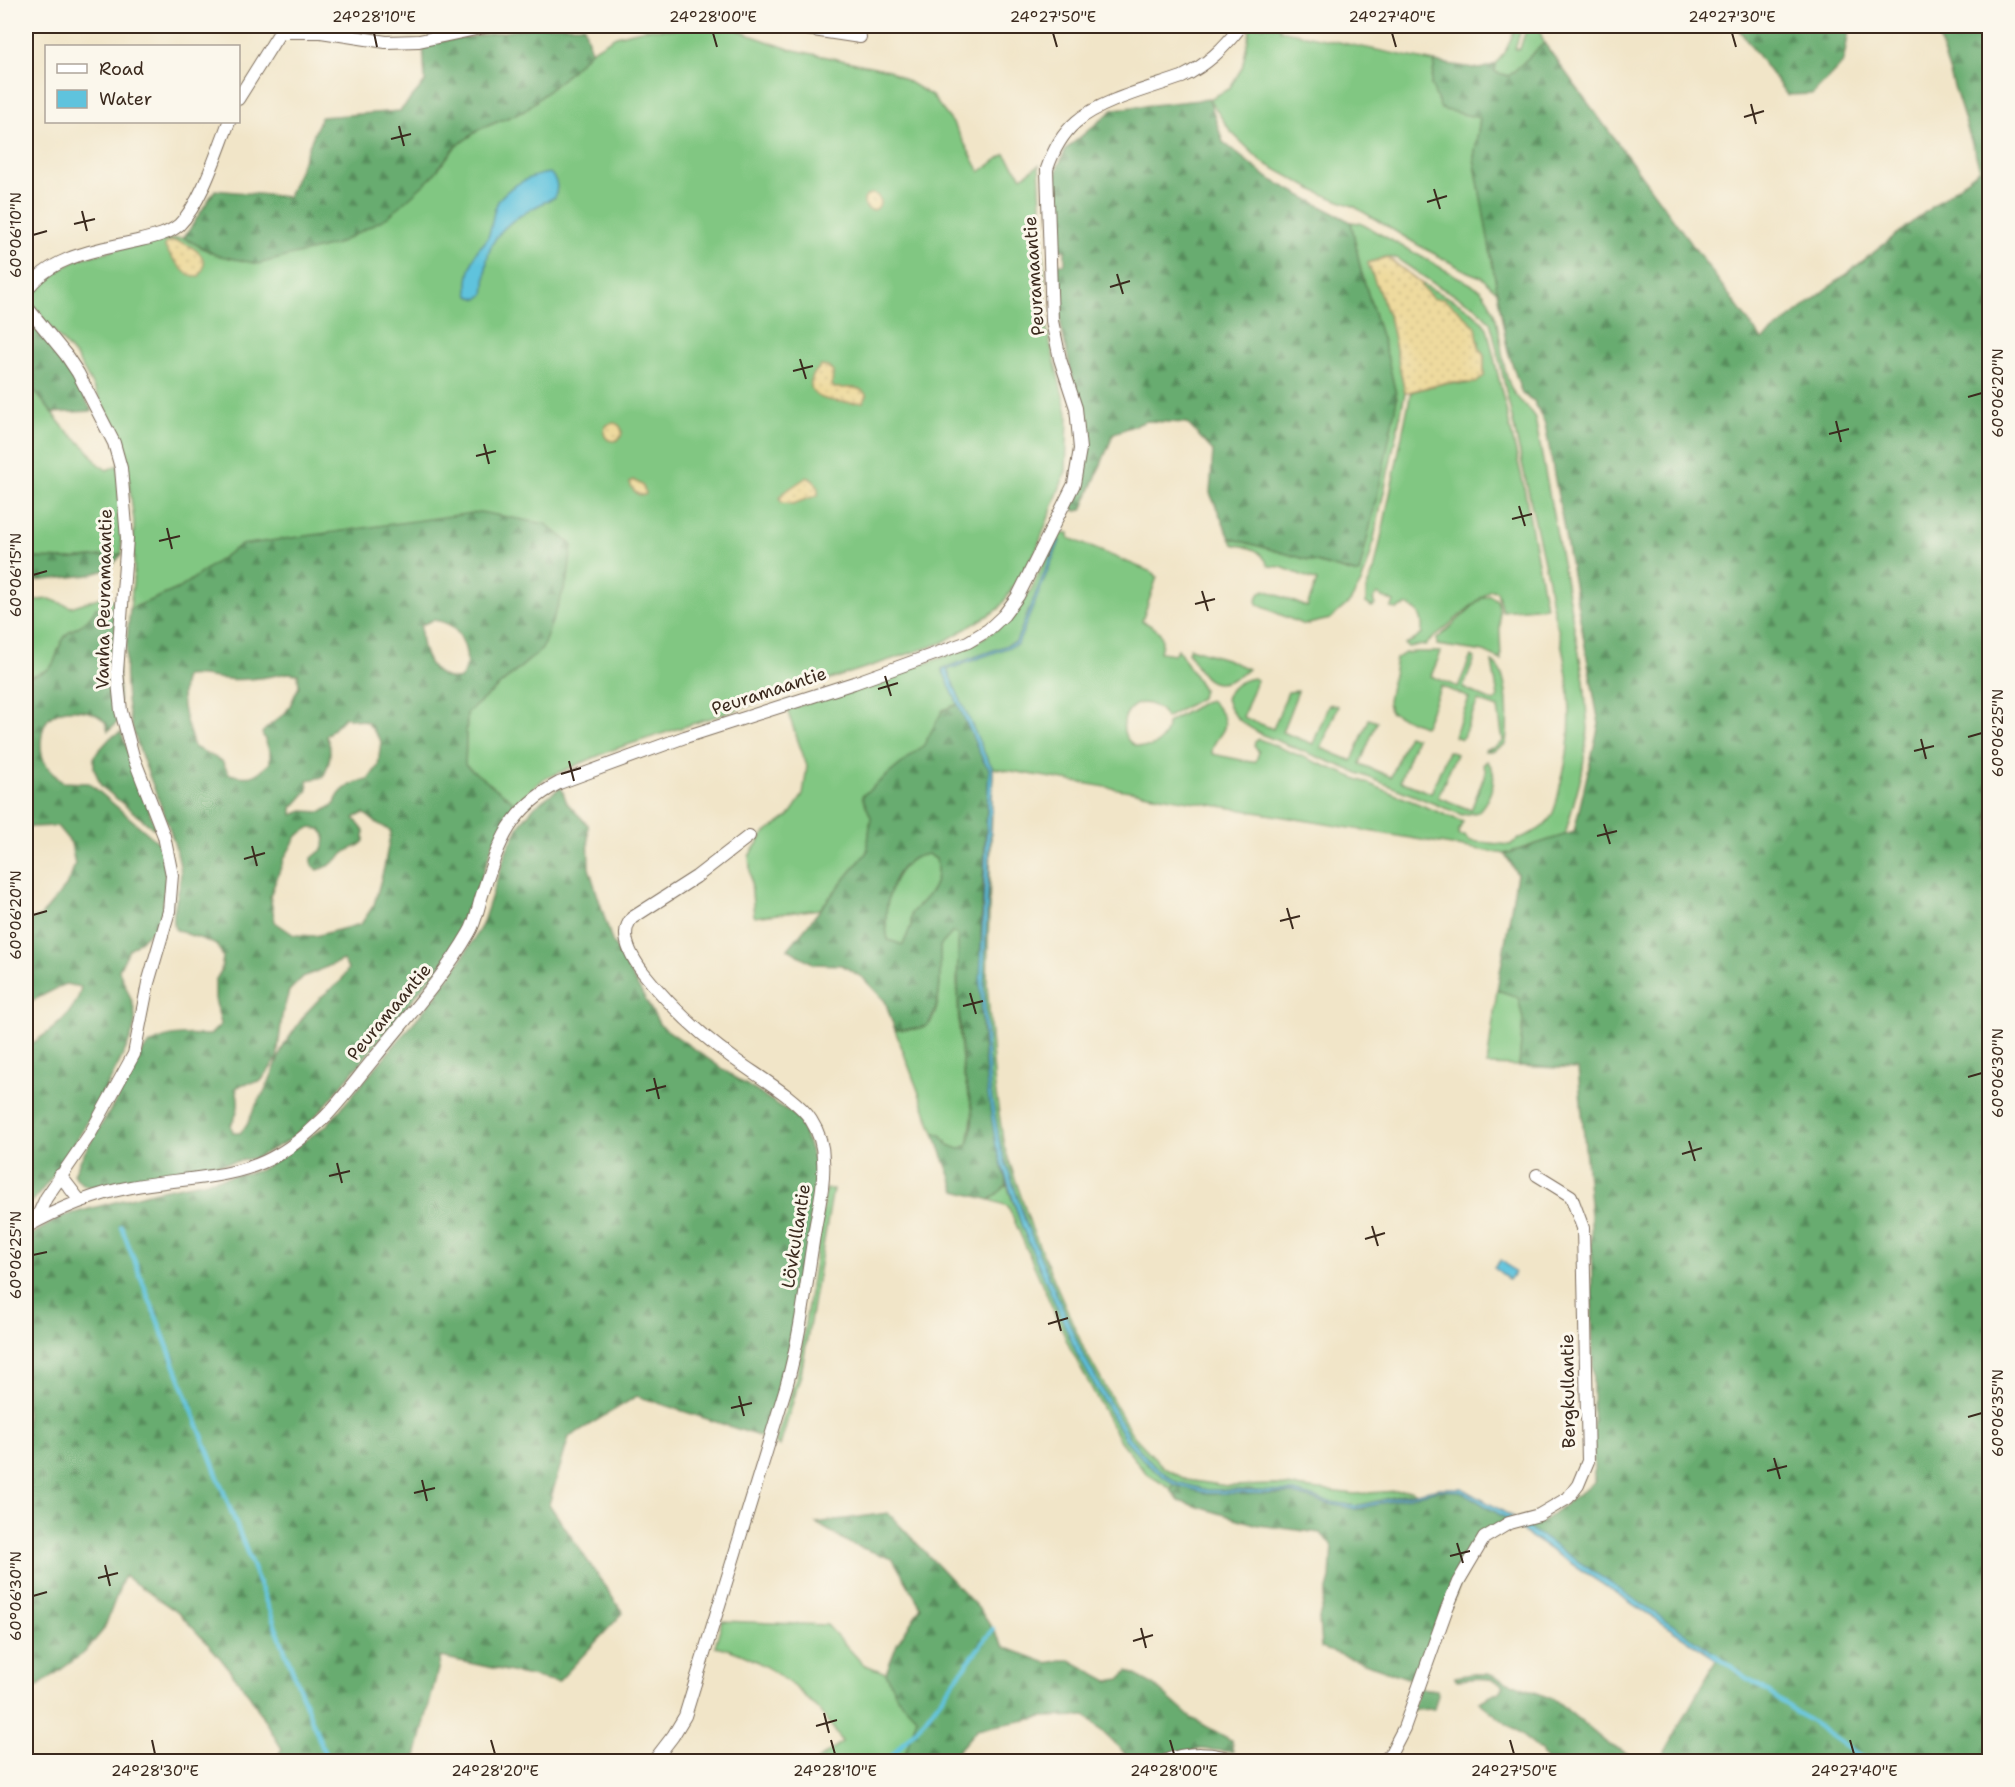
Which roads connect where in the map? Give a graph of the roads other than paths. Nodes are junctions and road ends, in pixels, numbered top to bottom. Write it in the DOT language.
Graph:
graph roads {
  1 [pos="490,26"];
  2 [pos="787,26"];
  3 [pos="1241,26"];
  4 [pos="860,37"];
  5 [pos="240,96"];
  6 [pos="229,123"];
  7 [pos="26,291"];
  8 [pos="26,306"];
  9 [pos="749,836"];
  10 [pos="1537,1174"];
  11 [pos="60,1175"];
  12 [pos="80,1202"];
  13 [pos="30,1225"];
  14 [pos="26,1756"];
  15 [pos="28,1761"];
  16 [pos="653,1761"];
  17 [pos="1162,1761"];
  18 [pos="1240,1761"];
  19 [pos="1382,1761"];
  1 -- 5 [label="street"];
  2 -- 4 [label="street"];
  3 -- 12 [label="street, Peuramaantie"];
  6 -- 7 [label="street"];
  8 -- 11 [label="street, Vanha Peuramaantie"];
  9 -- 16 [label="street, Lövkullantie"];
  10 -- 19 [label="street, Bergkullantie"];
  11 -- 12 [label="street"];
  11 -- 13 [label="street, Vanha Peuramaantie"];
  12 -- 13 [label="street, Peuramaantie"];
  14 -- 15 [label="street"];
  17 -- 18 [label="street"];
}
